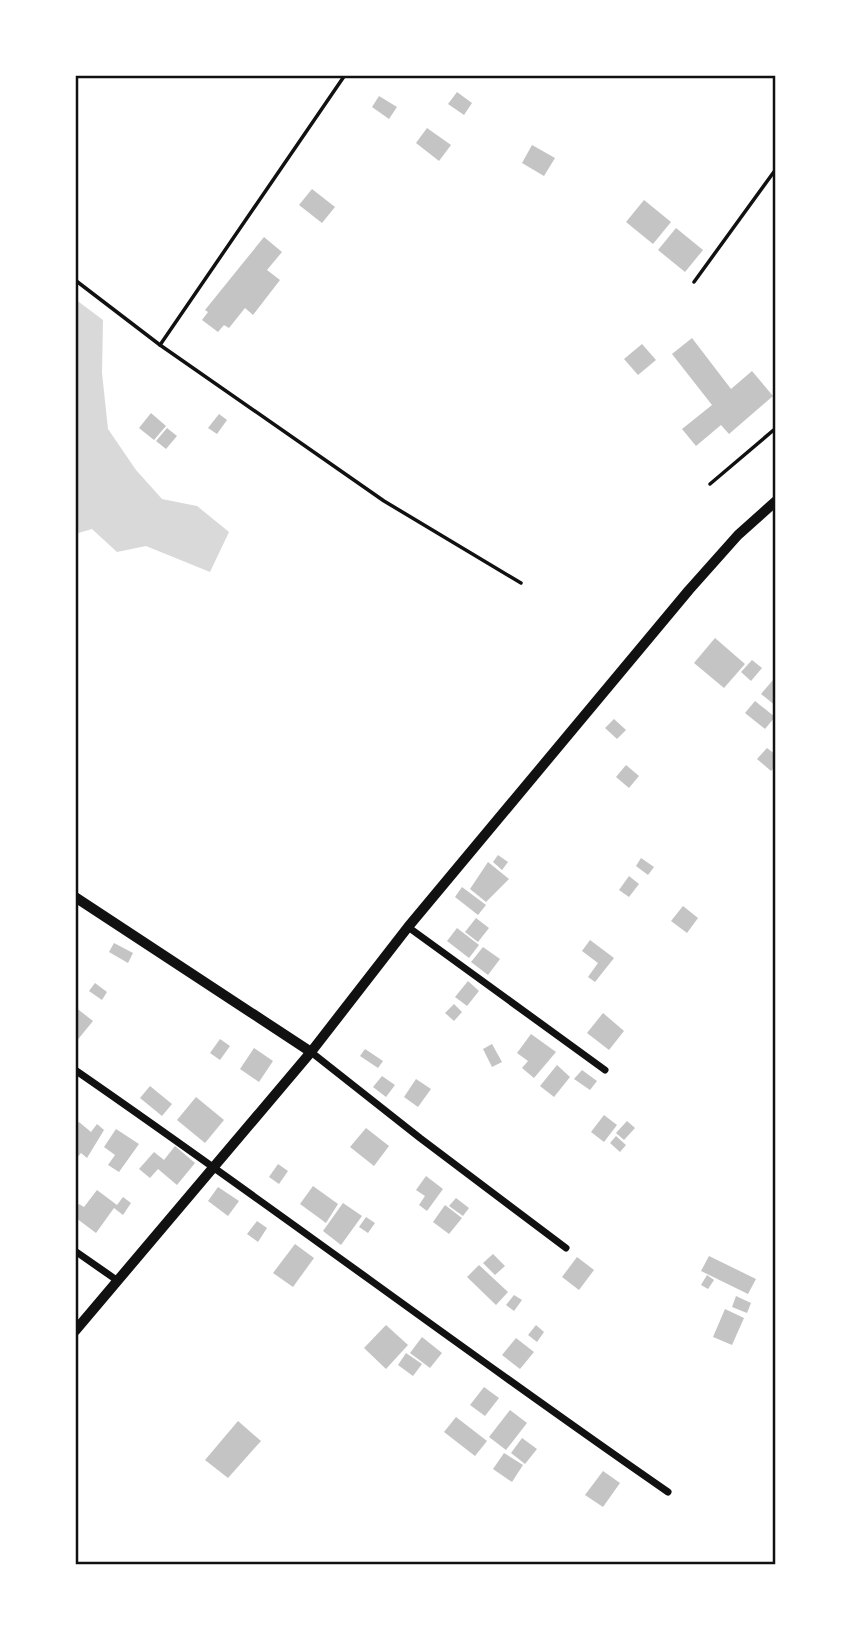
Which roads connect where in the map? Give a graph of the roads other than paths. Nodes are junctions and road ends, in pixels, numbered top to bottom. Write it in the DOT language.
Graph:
graph roads {
  1 [pos="345,75"];
  2 [pos="776,169"];
  3 [pos="75,280"];
  4 [pos="694,282"];
  5 [pos="160,345"];
  6 [pos="776,428"];
  7 [pos="710,484"];
  8 [pos="776,501"];
  9 [pos="522,583"];
  10 [pos="75,897"];
  11 [pos="408,927"];
  12 [pos="311,1052"];
  13 [pos="75,1070"];
  14 [pos="605,1070"];
  15 [pos="214,1166"];
  16 [pos="566,1248"];
  17 [pos="75,1251"];
  18 [pos="118,1280"];
  19 [pos="75,1331"];
  20 [pos="668,1492"];
  1 -- 5 [label="lane"];
  2 -- 4 [label="lane"];
  3 -- 5 [label="lane"];
  5 -- 9 [label="lane"];
  6 -- 7 [label="lane"];
  8 -- 11 [label="street"];
  10 -- 12 [label="street"];
  11 -- 12 [label="street"];
  11 -- 14 [label="street"];
  12 -- 15 [label="street"];
  12 -- 16 [label="street"];
  13 -- 15 [label="street"];
  15 -- 18 [label="street"];
  15 -- 20 [label="street"];
  17 -- 18 [label="street"];
  18 -- 19 [label="street"];
}
